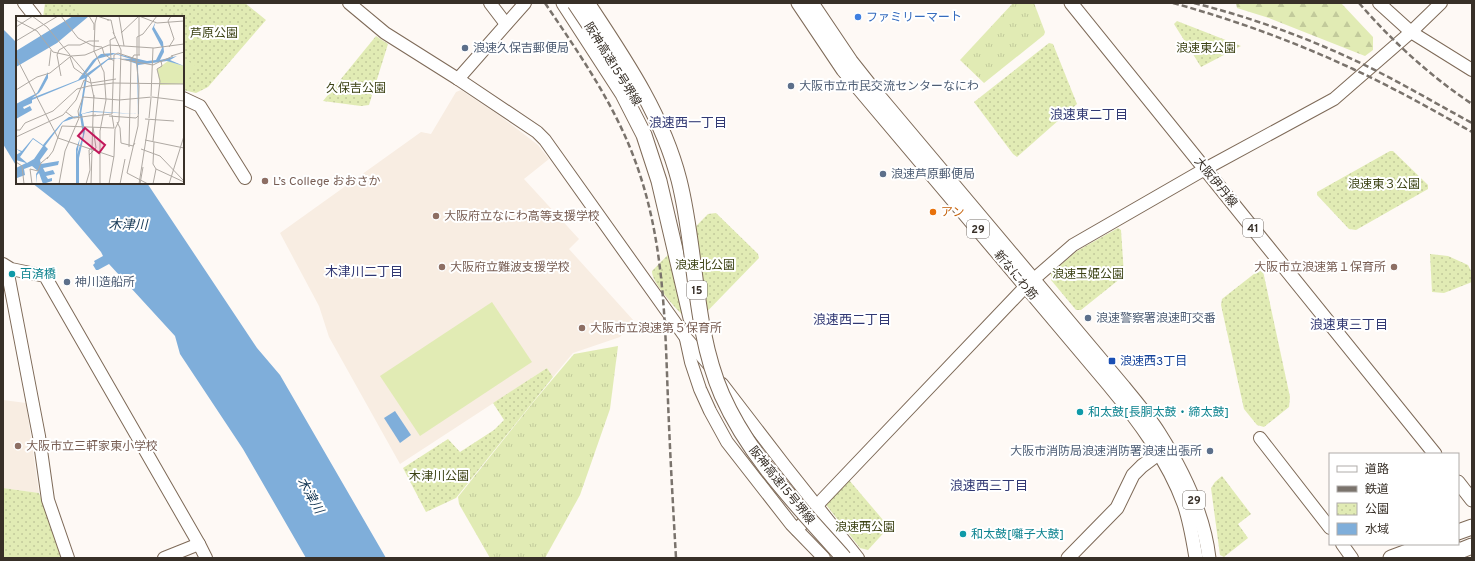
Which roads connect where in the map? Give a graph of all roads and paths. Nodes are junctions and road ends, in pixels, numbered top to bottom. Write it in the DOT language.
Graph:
graph roads {
  1 [pos="24,3"];
  2 [pos="349,3"];
  3 [pos="490,3"];
  4 [pos="525,3"];
  5 [pos="564,3"];
  6 [pos="575,3"];
  7 [pos="587,3"];
  8 [pos="798,3"];
  9 [pos="812,3"];
  10 [pos="1071,3"];
  11 [pos="1379,3"];
  12 [pos="1441,3"];
  13 [pos="34,16"];
  14 [pos="506,24"];
  15 [pos="1411,32"];
  16 [pos="1472,70"];
  17 [pos="458,79"];
  18 [pos="184,98"];
  19 [pos="1205,169"];
  20 [pos="244,178"];
  21 [pos="3,265"];
  22 [pos="1030,283"];
  23 [pos="691,318"];
  24 [pos="686,338"];
  25 [pos="1260,438"];
  26 [pos="1163,450"];
  27 [pos="1434,453"];
  28 [pos="1459,483"];
  29 [pos="1472,500"];
  30 [pos="817,505"];
  31 [pos="1329,527"];
  32 [pos="1472,527"];
  33 [pos="797,530"];
  34 [pos="1459,532"];
  35 [pos="1472,536"];
  36 [pos="1459,542"];
  37 [pos="199,544"];
  38 [pos="1343,545"];
  39 [pos="1425,545"];
  40 [pos="1449,545"];
  41 [pos="1472,546"];
  42 [pos="68,558"];
  43 [pos="164,558"];
  44 [pos="206,558"];
  45 [pos="824,558"];
  46 [pos="831,558"];
  47 [pos="844,558"];
  48 [pos="858,558"];
  49 [pos="1068,558"];
  50 [pos="1196,558"];
  51 [pos="1209,558"];
  52 [pos="1352,558"];
  53 [pos="1391,558"];
  54 [pos="1416,558"];
  55 [pos="1442,558"];
  1 -- 13 [label="street"];
  2 -- 17 [label="street"];
  3 -- 14 [label="street"];
  4 -- 14 [label="street"];
  5 -- 23 [label="highway"];
  6 -- 23 [label="highway, 阪神高速15号堺線 / 15, bridge"];
  7 -- 47 [label="highway, 阪神高速15号堺線 / 15, bridge"];
  8 -- 22 [label="main road, 新なにわ筋 / 29"];
  9 -- 22 [label="main road, 新なにわ筋 / 29"];
  10 -- 19 [label="main road, 大阪伊丹線 / 41"];
  11 -- 15 [label="street"];
  12 -- 15 [label="street"];
  14 -- 17 [label="street"];
  15 -- 16 [label="street"];
  15 -- 19 [label="street"];
  17 -- 24 [label="street"];
  18 -- 20 [label="street"];
  19 -- 22 [label="street"];
  19 -- 27 [label="main road, 大阪伊丹線 / 41"];
  21 -- 37 [label="street"];
  21 -- 42 [label="street"];
  22 -- 26 [label="main road, 新なにわ筋 / 29"];
  22 -- 30 [label="street"];
  23 -- 46 [label="highway, 阪神高速15号堺線 / 15"];
  24 -- 30 [label="street"];
  24 -- 33 [label="street"];
  25 -- 31 [label="street"];
  26 -- 49 [label="main road"];
  26 -- 50 [label="main road, 新なにわ筋 / 29"];
  26 -- 51 [label="main road, 新なにわ筋 / 29"];
  28 -- 29 [label="main road"];
  30 -- 33 [label="street"];
  30 -- 48 [label="street"];
  32 -- 34 [label="highway"];
  33 -- 45 [label="street"];
  35 -- 36 [label="highway"];
  37 -- 43 [label="street"];
  37 -- 44 [label="street"];
  38 -- 52 [label="street"];
  39 -- 53 [label="highway"];
  40 -- 54 [label="highway"];
  41 -- 55 [label="highway"];
}
